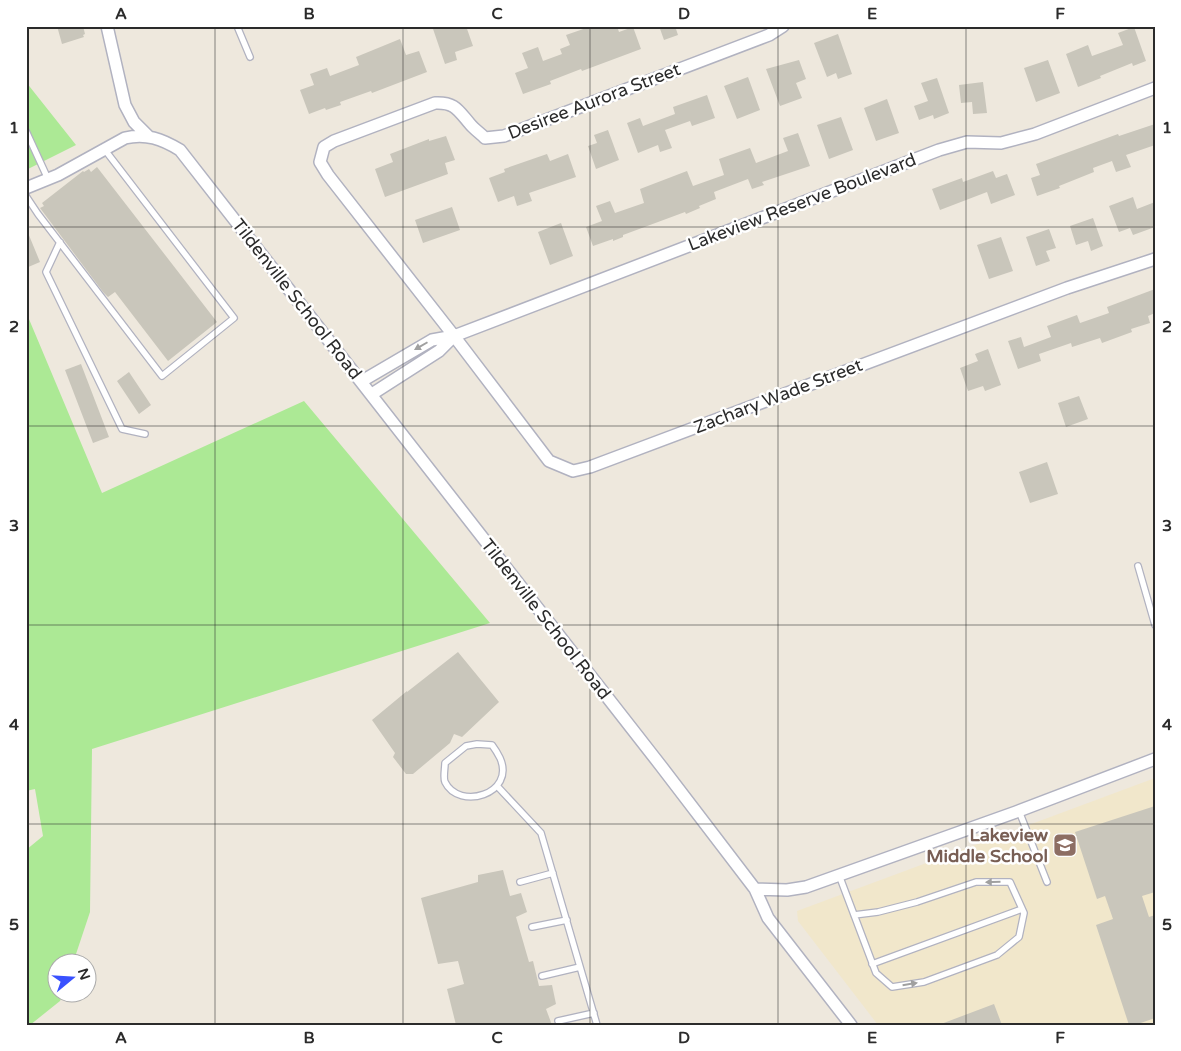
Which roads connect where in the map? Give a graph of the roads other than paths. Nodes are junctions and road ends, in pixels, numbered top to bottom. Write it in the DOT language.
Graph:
graph roads {
  1 [pos="108,26"];
  2 [pos="237,26"];
  3 [pos="783,26"];
  4 [pos="250,57"];
  5 [pos="1155,88"];
  6 [pos="26,131"];
  7 [pos="148,136"];
  8 [pos="105,150"];
  9 [pos="48,179"];
  10 [pos="26,188"];
  11 [pos="26,196"];
  12 [pos="60,242"];
  13 [pos="1155,259"];
  14 [pos="454,336"];
  15 [pos="362,381"];
  16 [pos="372,394"];
  17 [pos="145,434"];
  18 [pos="1138,566"];
  19 [pos="1155,625"];
  20 [pos="1155,759"];
  21 [pos="498,787"];
  22 [pos="1019,811"];
  23 [pos="553,873"];
  24 [pos="838,875"];
  25 [pos="520,882"];
  26 [pos="1046,882"];
  27 [pos="755,889"];
  28 [pos="1022,909"];
  29 [pos="854,915"];
  30 [pos="567,920"];
  31 [pos="532,927"];
  32 [pos="872,964"];
  33 [pos="580,967"];
  34 [pos="542,976"];
  35 [pos="594,1013"];
  36 [pos="558,1021"];
  37 [pos="597,1025"];
  38 [pos="851,1025"];
  1 -- 7 [label="street"];
  2 -- 4 [label="lane"];
  3 -- 14 [label="street, Desiree Aurora Street"];
  5 -- 14 [label="street, Lakeview Reserve Boulevard"];
  6 -- 9 [label="lane"];
  7 -- 8 [label="street, Tildenville School Road"];
  7 -- 15 [label="street, Tildenville School Road"];
  8 -- 9 [label="street, Tildenville School Road"];
  8 -- 12 [label="lane"];
  9 -- 10 [label="street, Tildenville School Road"];
  11 -- 12 [label="lane"];
  12 -- 17 [label="lane"];
  13 -- 14 [label="street, Zachary Wade Street"];
  14 -- 15 [label="street, Lakeview Reserve Boulevard, one-way"];
  14 -- 16 [label="street, Lakeview Reserve Boulevard"];
  15 -- 16 [label="street, Tildenville School Road"];
  16 -- 27 [label="street, Tildenville School Road"];
  18 -- 19 [label="lane"];
  20 -- 22 [label="street"];
  21 -- 21 [label="lane"];
  21 -- 23 [label="lane"];
  22 -- 24 [label="street"];
  22 -- 26 [label="lane"];
  23 -- 25 [label="lane"];
  23 -- 30 [label="lane"];
  24 -- 27 [label="street"];
  24 -- 29 [label="lane"];
  27 -- 38 [label="street, Tildenville School Road"];
  28 -- 29 [label="lane, one-way"];
  28 -- 32 [label="lane"];
  32 -- 28 [label="lane, one-way"];
  29 -- 32 [label="lane"];
  30 -- 31 [label="lane"];
  30 -- 33 [label="lane"];
  33 -- 34 [label="lane"];
  33 -- 35 [label="lane"];
  35 -- 36 [label="lane"];
  35 -- 37 [label="lane"];
}
